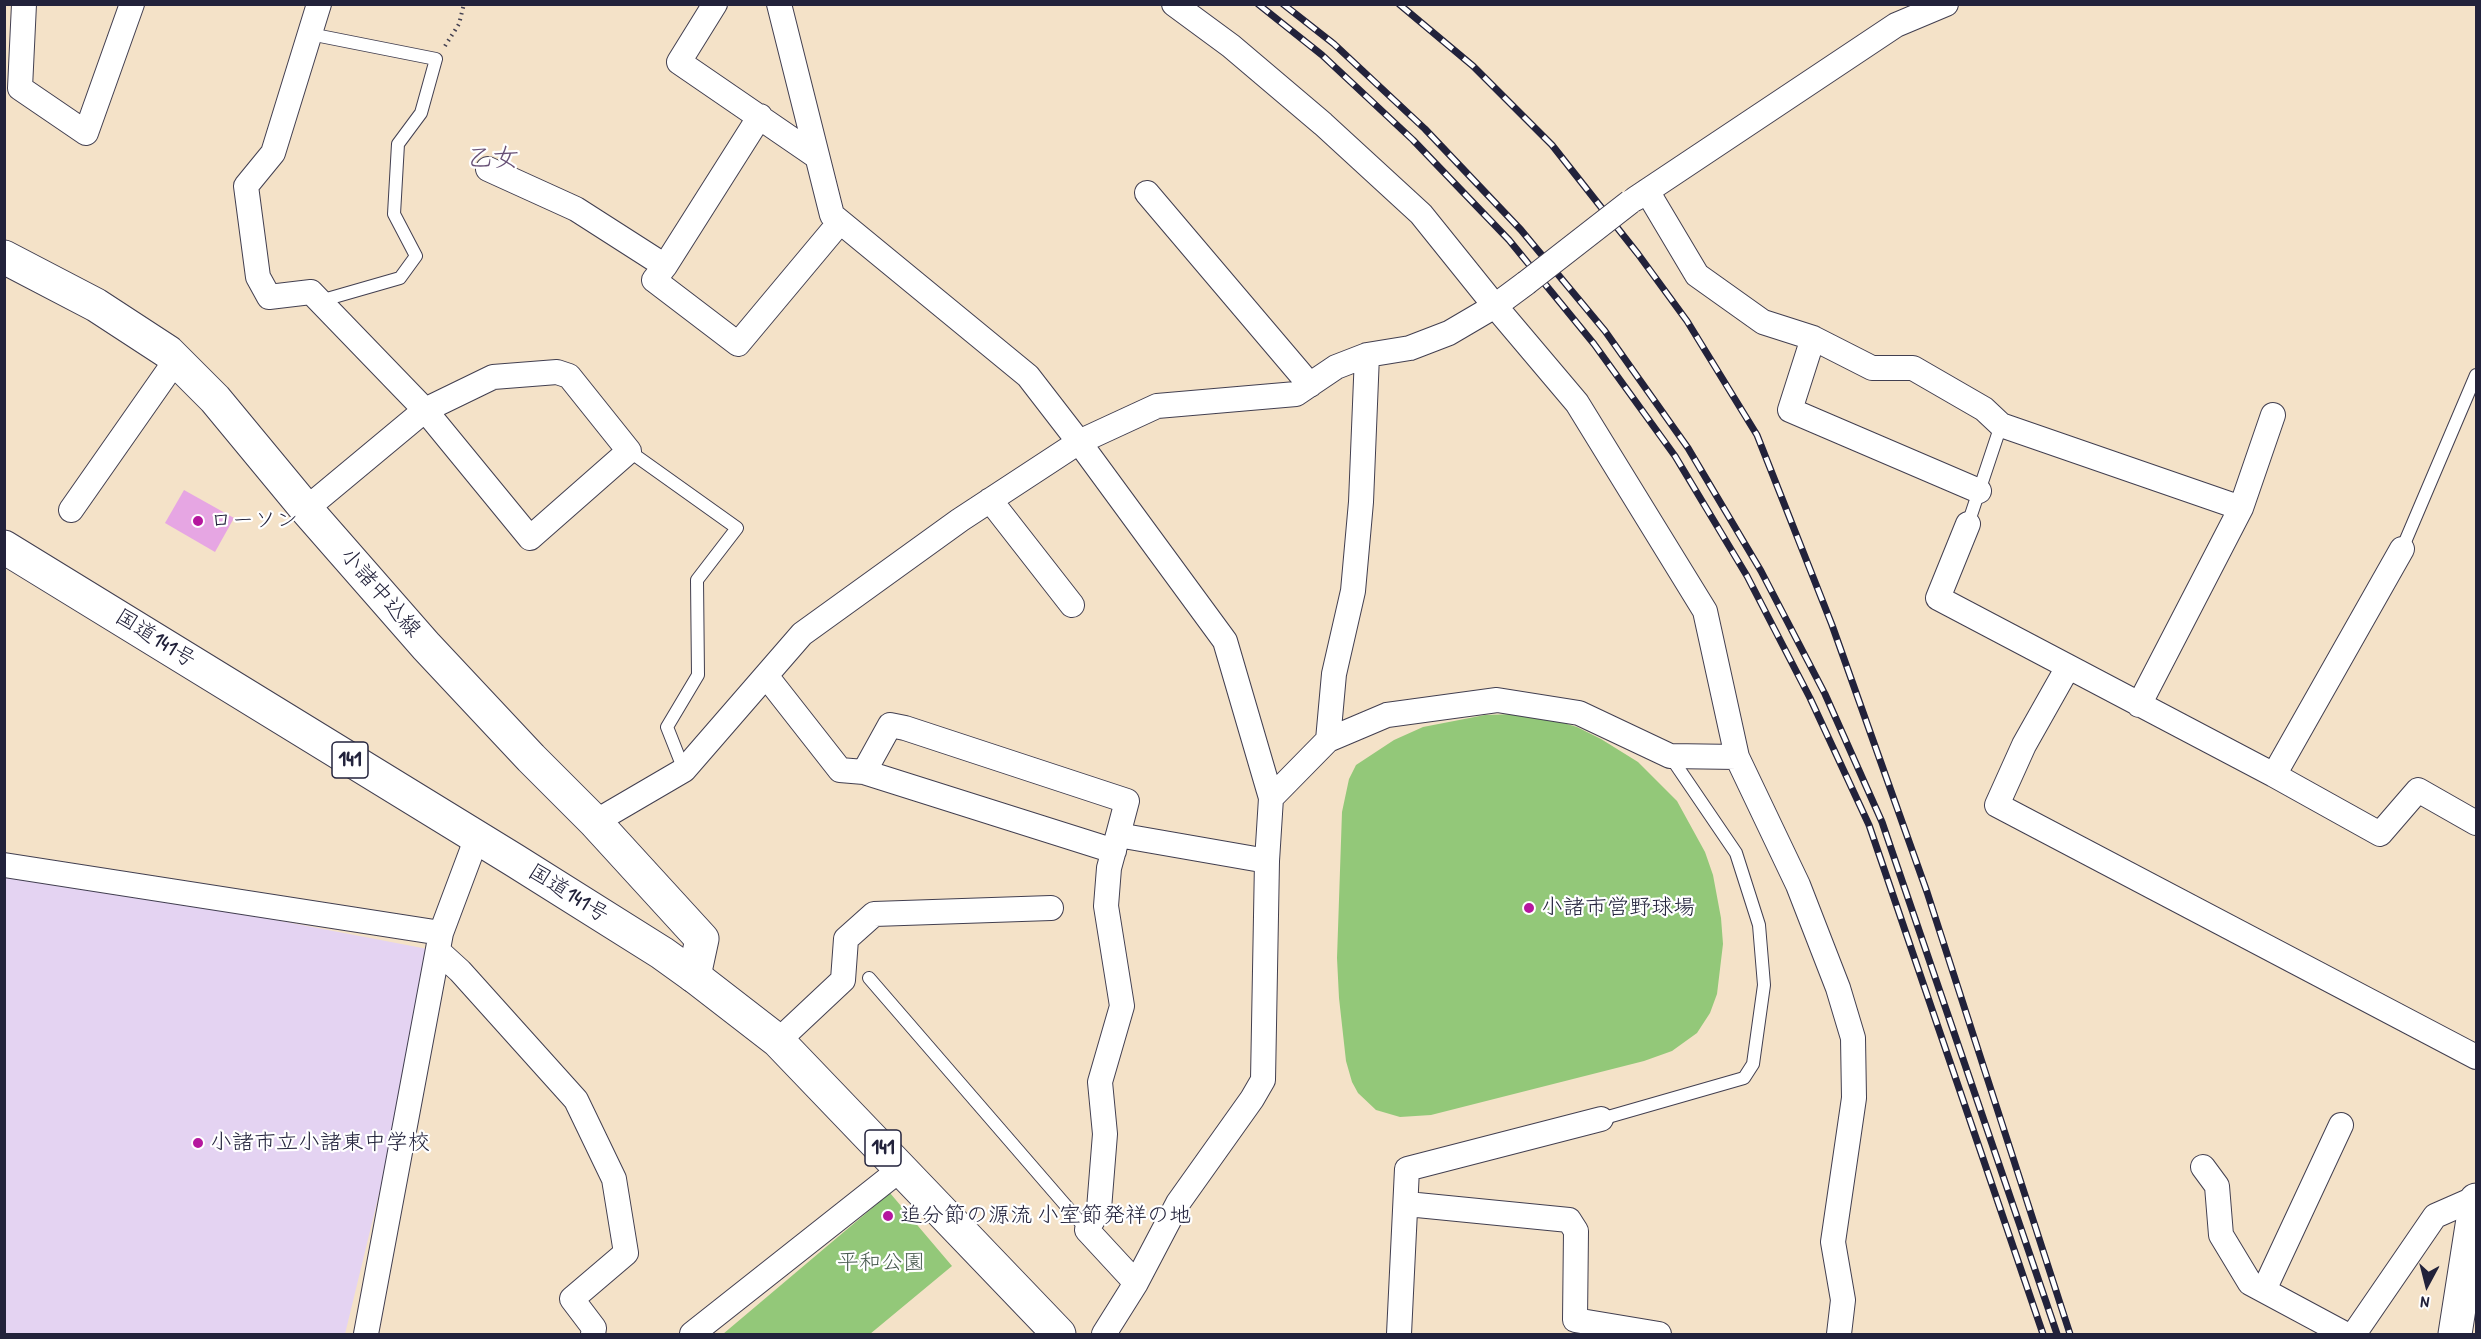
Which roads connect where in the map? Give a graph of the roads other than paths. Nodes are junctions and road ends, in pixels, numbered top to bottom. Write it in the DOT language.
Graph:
graph roads {
  1 [pos="24,4"];
  2 [pos="132,4"];
  3 [pos="319,4"];
  4 [pos="715,4"];
  5 [pos="779,4"];
  6 [pos="1174,4"];
  7 [pos="1946,4"];
  8 [pos="310,34"];
  9 [pos="760,116"];
  10 [pos="816,156"];
  11 [pos="488,169"];
  12 [pos="1147,194"];
  13 [pos="1639,197"];
  14 [pos="840,222"];
  15 [pos="4,257"];
  16 [pos="665,266"];
  17 [pos="320,301"];
  18 [pos="1495,306"];
  19 [pos="1813,338"];
  20 [pos="1368,355"];
  21 [pos="176,360"];
  22 [pos="2476,375"];
  23 [pos="1310,385"];
  24 [pos="425,410"];
  25 [pos="2273,415"];
  26 [pos="2001,425"];
  27 [pos="1079,441"];
  28 [pos="629,451"];
  29 [pos="1979,491"];
  30 [pos="990,500"];
  31 [pos="306,508"];
  32 [pos="2241,508"];
  33 [pos="71,510"];
  34 [pos="1968,524"];
  35 [pos="4,547"];
  36 [pos="2402,549"];
  37 [pos="1072,604"];
  38 [pos="2068,667"];
  39 [pos="767,677"];
  40 [pos="2139,705"];
  41 [pos="1328,740"];
  42 [pos="1670,756"];
  43 [pos="1737,757"];
  44 [pos="684,770"];
  45 [pos="864,771"];
  46 [pos="2274,775"];
  47 [pos="1271,798"];
  48 [pos="595,822"];
  49 [pos="2476,824"];
  50 [pos="477,837"];
  51 [pos="1116,843"];
  52 [pos="1267,861"];
  53 [pos="4,865"];
  54 [pos="1051,908"];
  55 [pos="439,942"];
  56 [pos="694,976"];
  57 [pos="869,978"];
  58 [pos="778,1041"];
  59 [pos="2476,1057"];
  60 [pos="1601,1119"];
  61 [pos="2341,1125"];
  62 [pos="2203,1167"];
  63 [pos="902,1168"];
  64 [pos="2476,1199"];
  65 [pos="1407,1204"];
  66 [pos="1087,1230"];
  67 [pos="1136,1283"];
  68 [pos="2264,1290"];
  69 [pos="366,1335"];
  70 [pos="593,1335"];
  71 [pos="692,1335"];
  72 [pos="1059,1335"];
  73 [pos="1104,1335"];
  74 [pos="1399,1335"];
  75 [pos="1659,1335"];
  76 [pos="1839,1335"];
  77 [pos="2345,1335"];
  78 [pos="2354,1335"];
  79 [pos="2455,1335"];
  1 -- 2 [label="street"];
  3 -- 8 [label="street"];
  4 -- 9 [label="street"];
  5 -- 10 [label="street"];
  6 -- 18 [label="street"];
  7 -- 13 [label="street"];
  8 -- 17 [label="street"];
  8 -- 17 [label="lane"];
  9 -- 10 [label="street"];
  9 -- 16 [label="street"];
  10 -- 14 [label="street"];
  11 -- 16 [label="street"];
  12 -- 23 [label="street"];
  13 -- 18 [label="street, bridge"];
  13 -- 19 [label="street"];
  14 -- 16 [label="street"];
  14 -- 27 [label="street"];
  15 -- 21 [label="main road, 小諸中込線"];
  17 -- 24 [label="street"];
  18 -- 20 [label="street"];
  18 -- 43 [label="street"];
  19 -- 26 [label="street"];
  19 -- 29 [label="street"];
  20 -- 23 [label="street"];
  20 -- 41 [label="street"];
  21 -- 31 [label="main road, 小諸中込線"];
  21 -- 33 [label="street"];
  22 -- 36 [label="lane"];
  23 -- 27 [label="street"];
  24 -- 28 [label="street"];
  24 -- 28 [label="street"];
  24 -- 31 [label="street"];
  25 -- 32 [label="street"];
  26 -- 29 [label="lane"];
  26 -- 32 [label="street"];
  27 -- 30 [label="street"];
  27 -- 47 [label="street"];
  28 -- 44 [label="lane"];
  29 -- 34 [label="lane"];
  30 -- 37 [label="street"];
  30 -- 39 [label="street"];
  31 -- 48 [label="main road, 小諸中込線"];
  32 -- 40 [label="street"];
  34 -- 38 [label="street"];
  35 -- 50 [label="main road, 国道141号 / 141"];
  36 -- 46 [label="street"];
  38 -- 40 [label="street"];
  38 -- 59 [label="street"];
  39 -- 44 [label="street"];
  39 -- 45 [label="street"];
  40 -- 46 [label="street"];
  41 -- 42 [label="street"];
  41 -- 47 [label="street"];
  42 -- 43 [label="street"];
  42 -- 60 [label="lane"];
  43 -- 76 [label="street"];
  44 -- 48 [label="street"];
  45 -- 51 [label="street"];
  45 -- 51 [label="street"];
  46 -- 49 [label="street"];
  47 -- 52 [label="street"];
  48 -- 56 [label="main road, 小諸中込線"];
  50 -- 55 [label="street"];
  50 -- 56 [label="main road, 国道141号 / 141"];
  51 -- 52 [label="street"];
  51 -- 66 [label="street"];
  52 -- 67 [label="street"];
  53 -- 55 [label="street"];
  54 -- 58 [label="street"];
  55 -- 69 [label="street"];
  55 -- 70 [label="street"];
  56 -- 58 [label="main road, 国道141号 / 141"];
  57 -- 66 [label="lane"];
  58 -- 63 [label="main road, 国道141号 / 141"];
  60 -- 65 [label="street"];
  61 -- 68 [label="street"];
  62 -- 68 [label="street"];
  63 -- 71 [label="street"];
  63 -- 72 [label="main road, 国道141号 / 141"];
  64 -- 78 [label="street"];
  64 -- 79 [label="main road"];
  65 -- 74 [label="street"];
  65 -- 75 [label="street"];
  66 -- 67 [label="street"];
  67 -- 73 [label="street"];
  68 -- 77 [label="street"];
}
